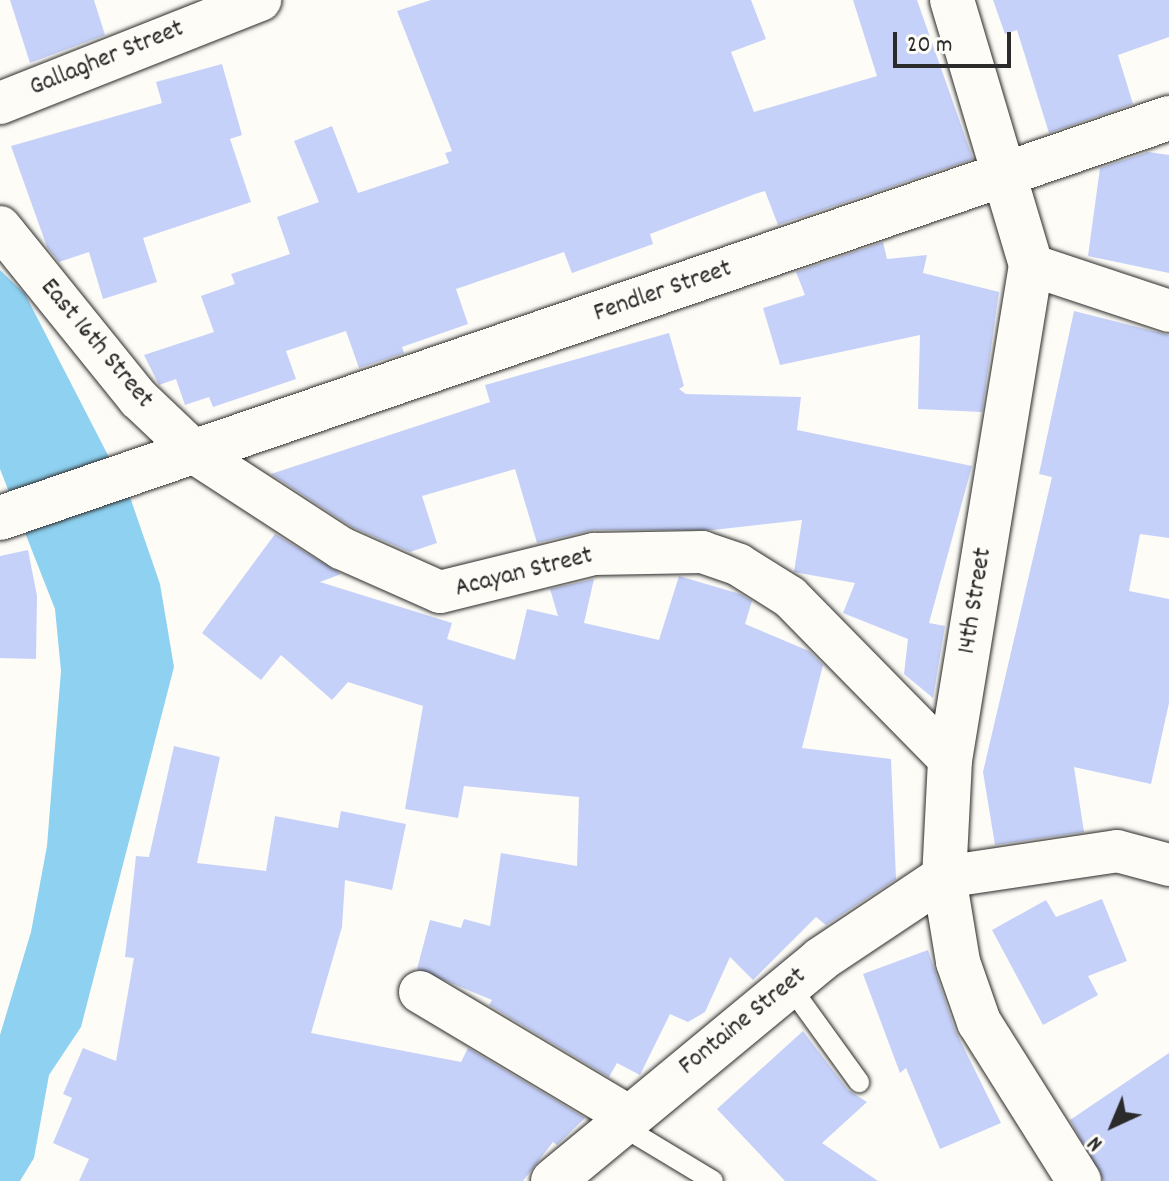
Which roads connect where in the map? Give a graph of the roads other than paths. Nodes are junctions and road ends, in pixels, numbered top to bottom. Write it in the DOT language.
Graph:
graph roads {
  1 [pos="260,0"];
  2 [pos="952,0"];
  3 [pos="0,103"];
  4 [pos="1169,118"];
  5 [pos="1008,172"];
  6 [pos="0,227"];
  7 [pos="1031,265"];
  8 [pos="1169,311"];
  9 [pos="198,455"];
  10 [pos="15,513"];
  11 [pos="950,760"];
  12 [pos="1169,865"];
  13 [pos="944,877"];
  14 [pos="789,985"];
  15 [pos="420,992"];
  16 [pos="859,1082"];
  17 [pos="622,1119"];
  18 [pos="553,1181"];
  19 [pos="713,1181"];
  20 [pos="1079,1181"];
  1 -- 3 [label="street, Gallagher Street"];
  2 -- 5 [label="main road, 14th Street"];
  4 -- 5 [label="main road, Fendler Street"];
  5 -- 7 [label="main road, 14th Street"];
  5 -- 9 [label="main road, Fendler Street"];
  6 -- 9 [label="street, East 16th Street"];
  7 -- 8 [label="street"];
  7 -- 11 [label="main road, 14th Street"];
  9 -- 10 [label="main road, Fendler Street"];
  9 -- 11 [label="street, Acayan Street"];
  11 -- 13 [label="main road, 14th Street"];
  12 -- 13 [label="street"];
  13 -- 14 [label="main road, Fontaine Street"];
  13 -- 20 [label="main road, 14th Street"];
  14 -- 16 [label="lane"];
  14 -- 17 [label="main road, Fontaine Street"];
  15 -- 17 [label="street"];
  17 -- 18 [label="main road, Fontaine Street"];
  17 -- 19 [label="lane"];
}
